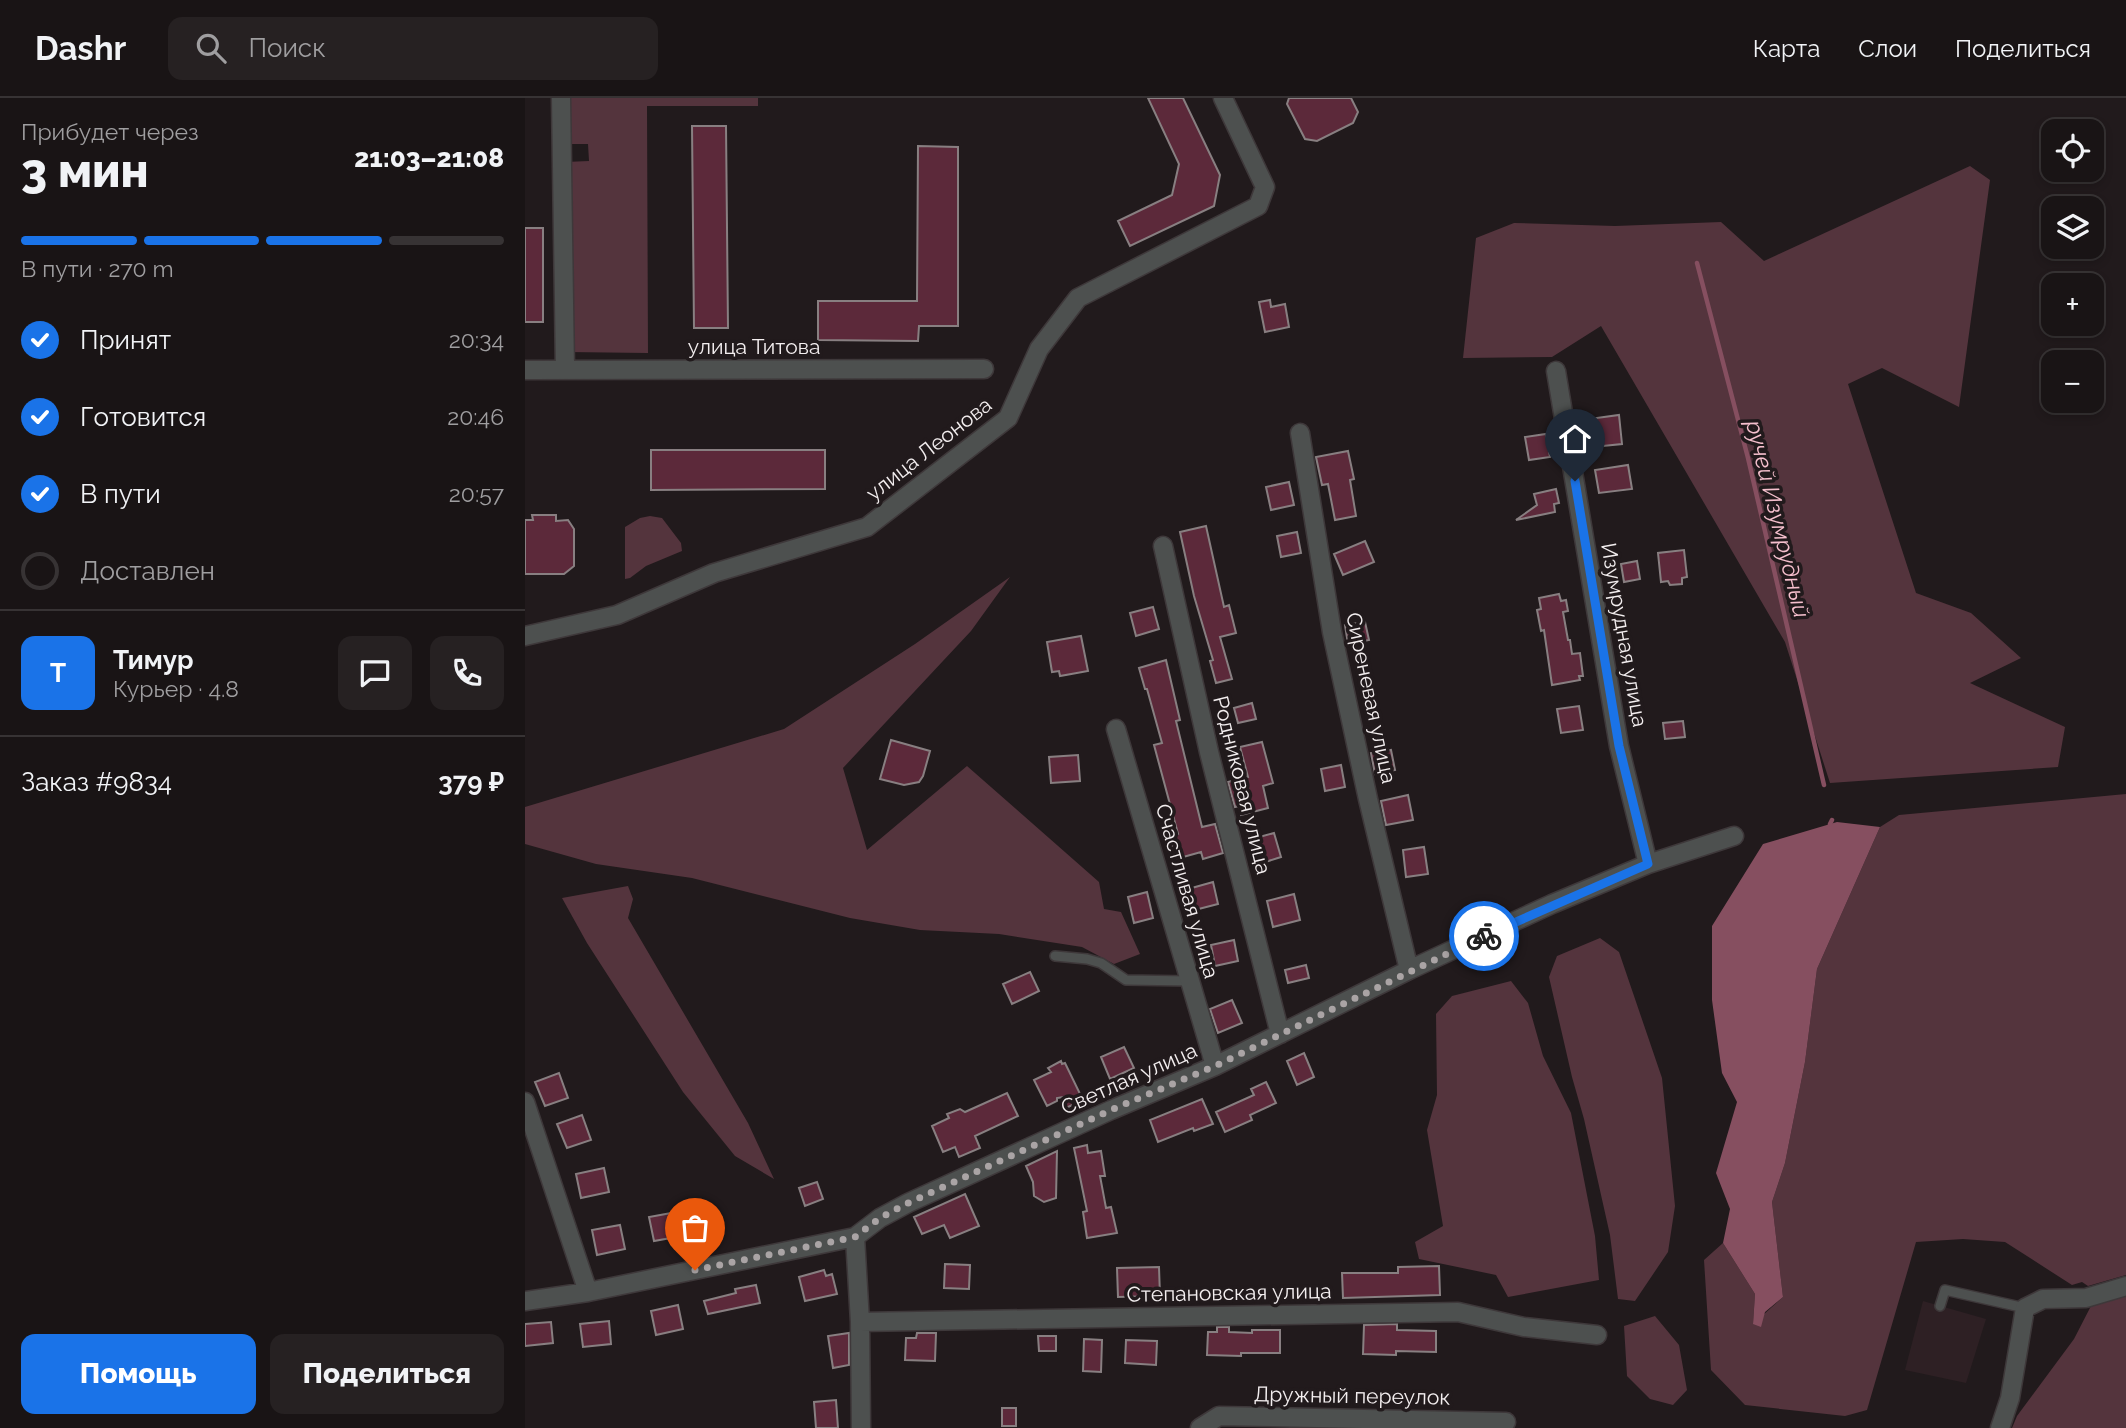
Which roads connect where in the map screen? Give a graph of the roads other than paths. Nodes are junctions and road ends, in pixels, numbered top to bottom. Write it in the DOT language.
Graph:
graph roads {
  1 [pos="561,98"];
  2 [pos="1223,98"];
  3 [pos="984,369"];
  4 [pos="525,370"];
  5 [pos="565,370"];
  6 [pos="1556,371"];
  7 [pos="1300,433"];
  8 [pos="1163,546"];
  9 [pos="525,636"];
  10 [pos="1116,729"];
  11 [pos="1734,836"];
  12 [pos="1648,864"];
  13 [pos="1055,956"];
  14 [pos="1409,970"];
  15 [pos="1190,981"];
  16 [pos="1280,1034"];
  17 [pos="1215,1066"];
  18 [pos="525,1102"];
  19 [pos="855,1237"];
  20 [pos="2126,1286"];
  21 [pos="588,1292"];
  22 [pos="525,1301"];
  23 [pos="1940,1306"];
  24 [pos="2025,1308"];
  25 [pos="860,1322"];
  26 [pos="1597,1335"];
  27 [pos="1506,1422"];
  28 [pos="861,1428"];
  29 [pos="1200,1428"];
  30 [pos="2000,1428"];
  1 -- 5 [label="street"];
  2 -- 9 [label="street, улица Леонова"];
  3 -- 5 [label="street, улица Титова"];
  4 -- 5 [label="street, улица Титова"];
  6 -- 12 [label="street, Изумрудная улица"];
  7 -- 14 [label="street, Сиреневая улица"];
  8 -- 16 [label="street, Родниковая улица"];
  10 -- 15 [label="street, Счастливая улица"];
  11 -- 12 [label="street, Светлая улица"];
  12 -- 14 [label="street, Светлая улица"];
  13 -- 15 [label="lane"];
  14 -- 16 [label="street, Светлая улица"];
  15 -- 17 [label="street, Счастливая улица"];
  16 -- 17 [label="street, Светлая улица"];
  17 -- 19 [label="street, Светлая улица"];
  18 -- 21 [label="street"];
  19 -- 21 [label="street, Светлая улица"];
  19 -- 25 [label="street"];
  20 -- 24 [label="street"];
  21 -- 22 [label="street, Светлая улица"];
  23 -- 24 [label="lane"];
  24 -- 30 [label="street"];
  25 -- 26 [label="street, Степановская улица"];
  25 -- 28 [label="street"];
  27 -- 29 [label="street, Дружный переулок"];
}
